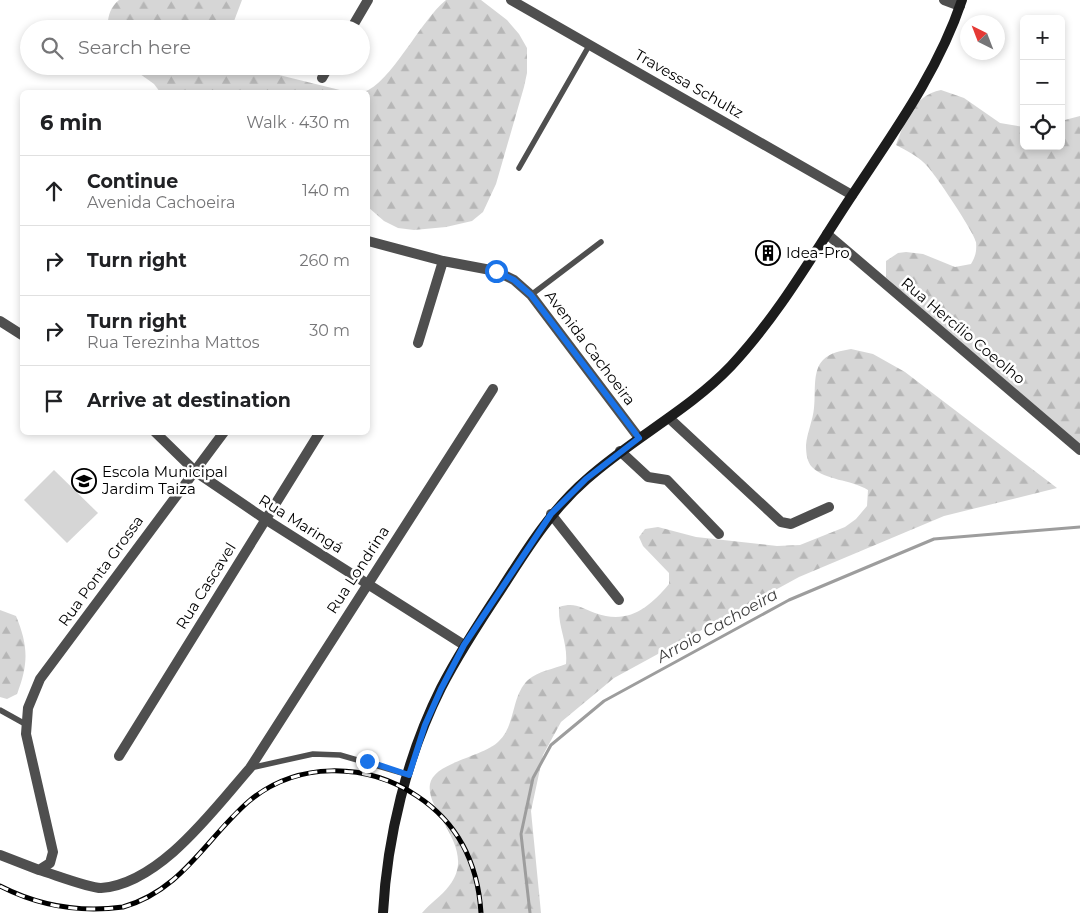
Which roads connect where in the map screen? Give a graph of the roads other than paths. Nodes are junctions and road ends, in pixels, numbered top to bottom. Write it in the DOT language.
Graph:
graph roads {
  1 [pos="368,0"];
  2 [pos="511,0"];
  3 [pos="944,0"];
  4 [pos="524,3"];
  5 [pos="961,3"];
  6 [pos="356,20"];
  7 [pos="590,44"];
  8 [pos="324,75"];
  9 [pos="322,78"];
  10 [pos="519,168"];
  11 [pos="852,195"];
  12 [pos="827,234"];
  13 [pos="370,242"];
  14 [pos="601,242"];
  15 [pos="443,262"];
  16 [pos="531,295"];
  17 [pos="0,321"];
  18 [pos="20,334"];
  19 [pos="418,343"];
  20 [pos="493,389"];
  21 [pos="669,418"];
  22 [pos="159,435"];
  23 [pos="222,435"];
  24 [pos="318,435"];
  25 [pos="639,438"];
  26 [pos="1080,450"];
  27 [pos="620,452"];
  28 [pos="196,472"];
  29 [pos="829,507"];
  30 [pos="551,514"];
  31 [pos="265,519"];
  32 [pos="719,534"];
  33 [pos="367,583"];
  34 [pos="619,600"];
  35 [pos="464,645"];
  36 [pos="0,710"];
  37 [pos="27,725"];
  38 [pos="119,756"];
  39 [pos="250,768"];
  40 [pos="409,775"];
  41 [pos="0,855"];
  42 [pos="39,870"];
  43 [pos="383,913"];
  1 -- 6 [label="street"];
  2 -- 4 [label="street, Travessa Schultz"];
  3 -- 5 [label="street"];
  4 -- 7 [label="street, Travessa Schultz"];
  5 -- 11 [label="main road"];
  7 -- 10 [label="lane"];
  7 -- 11 [label="street, Travessa Schultz"];
  8 -- 9 [label="street"];
  11 -- 12 [label="main road"];
  12 -- 21 [label="main road"];
  12 -- 26 [label="street, Rua Hercílio Coeolho"];
  13 -- 15 [label="street, Avenida Cachoeira"];
  14 -- 16 [label="lane"];
  15 -- 16 [label="street, Avenida Cachoeira"];
  15 -- 19 [label="street"];
  16 -- 25 [label="street, Avenida Cachoeira"];
  17 -- 18 [label="street"];
  20 -- 33 [label="street, Rua Londrina"];
  21 -- 25 [label="main road"];
  21 -- 29 [label="street"];
  22 -- 28 [label="street, Rua Maringá"];
  23 -- 28 [label="street, Rua Ponta Grossa"];
  24 -- 31 [label="street, Rua Cascavel"];
  25 -- 27 [label="main road"];
  27 -- 30 [label="main road"];
  27 -- 32 [label="street"];
  28 -- 31 [label="street, Rua Maringá"];
  28 -- 37 [label="street, Rua Ponta Grossa"];
  30 -- 34 [label="street"];
  30 -- 35 [label="main road"];
  31 -- 33 [label="street, Rua Maringá"];
  31 -- 38 [label="street, Rua Cascavel"];
  33 -- 35 [label="street, Rua Maringá"];
  33 -- 39 [label="street, Rua Londrina"];
  35 -- 40 [label="main road"];
  36 -- 37 [label="lane"];
  37 -- 42 [label="street, Rua Ponta Grossa"];
  39 -- 40 [label="lane"];
  39 -- 42 [label="street, Rua Londrina"];
  40 -- 43 [label="main road"];
  41 -- 42 [label="street, Rua Londrina"];
}
